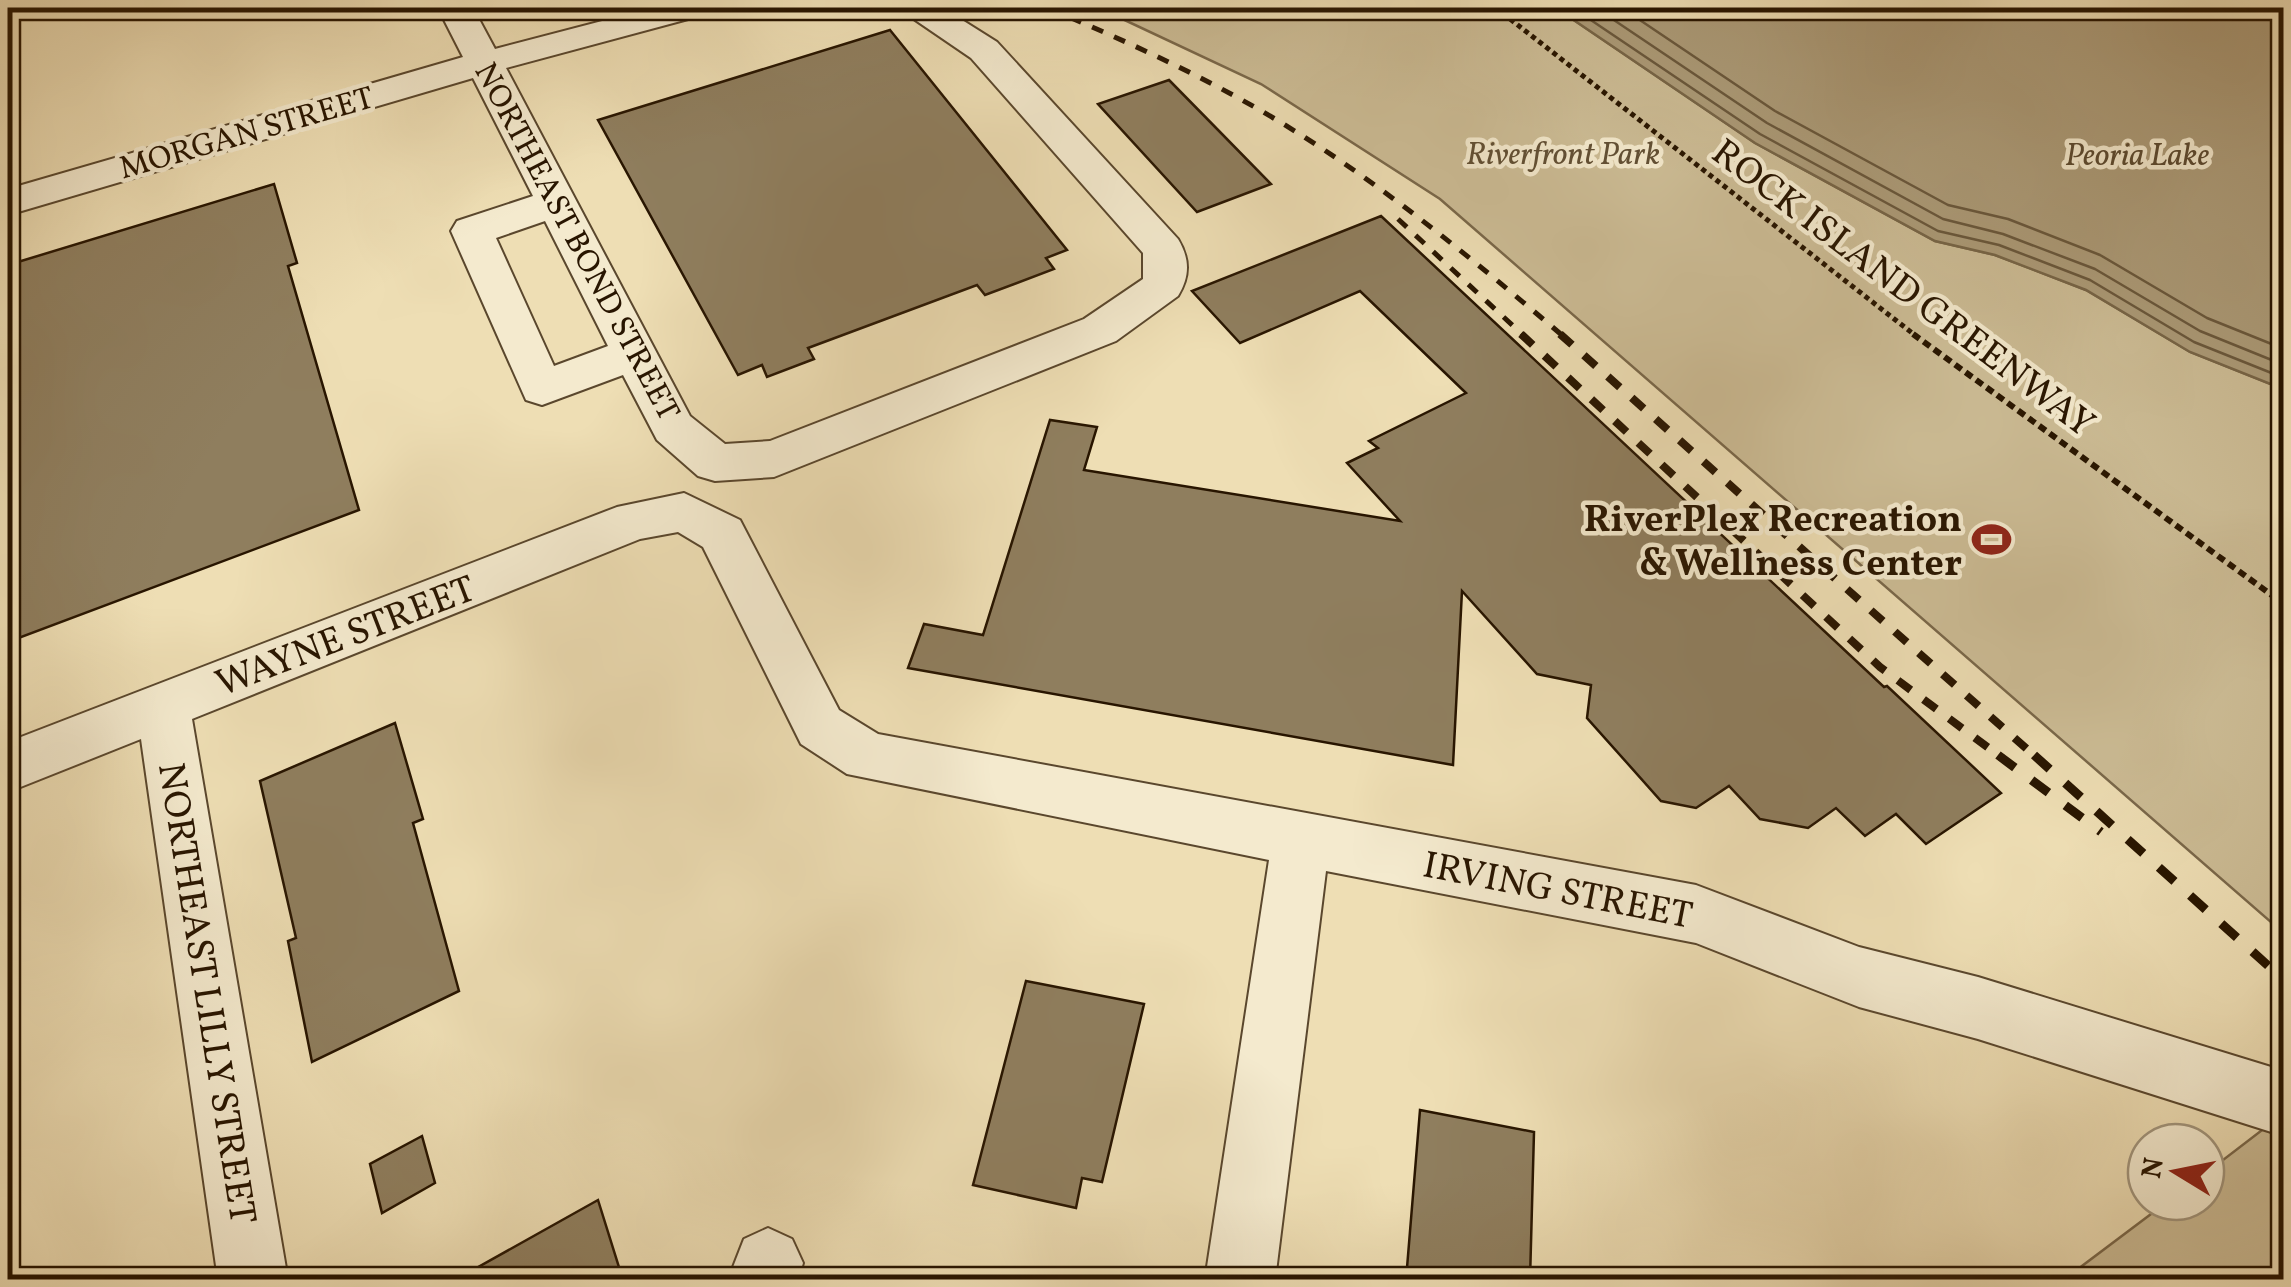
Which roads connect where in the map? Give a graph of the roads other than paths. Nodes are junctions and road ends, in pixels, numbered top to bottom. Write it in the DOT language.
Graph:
graph roads {
  1 [pos="456,8"];
  2 [pos="691,8"];
  3 [pos="920,8"];
  4 [pos="484,62"];
  5 [pos="8,202"];
  6 [pos="556,203"];
  7 [pos="634,353"];
  8 [pos="163,706"];
  9 [pos="820,727"];
  10 [pos="8,767"];
  11 [pos="1301,840"];
  12 [pos="2284,1104"];
  13 [pos="253,1280"];
  14 [pos="1240,1280"];
  1 -- 4 [label="street, NORTHEAST BOND STREET"];
  2 -- 4 [label="street, MORGAN STREET"];
  3 -- 7 [label="street, NORTHEAST BOND STREET"];
  4 -- 5 [label="street, MORGAN STREET"];
  4 -- 6 [label="street, NORTHEAST BOND STREET"];
  6 -- 7 [label="street, NORTHEAST BOND STREET"];
  6 -- 7 [label="street"];
  8 -- 9 [label="street, WAYNE STREET"];
  8 -- 10 [label="street, WAYNE STREET"];
  8 -- 13 [label="street, NORTHEAST LILLY STREET"];
  9 -- 11 [label="street, IRVING STREET"];
  11 -- 12 [label="street, IRVING STREET"];
  11 -- 14 [label="street"];
}
